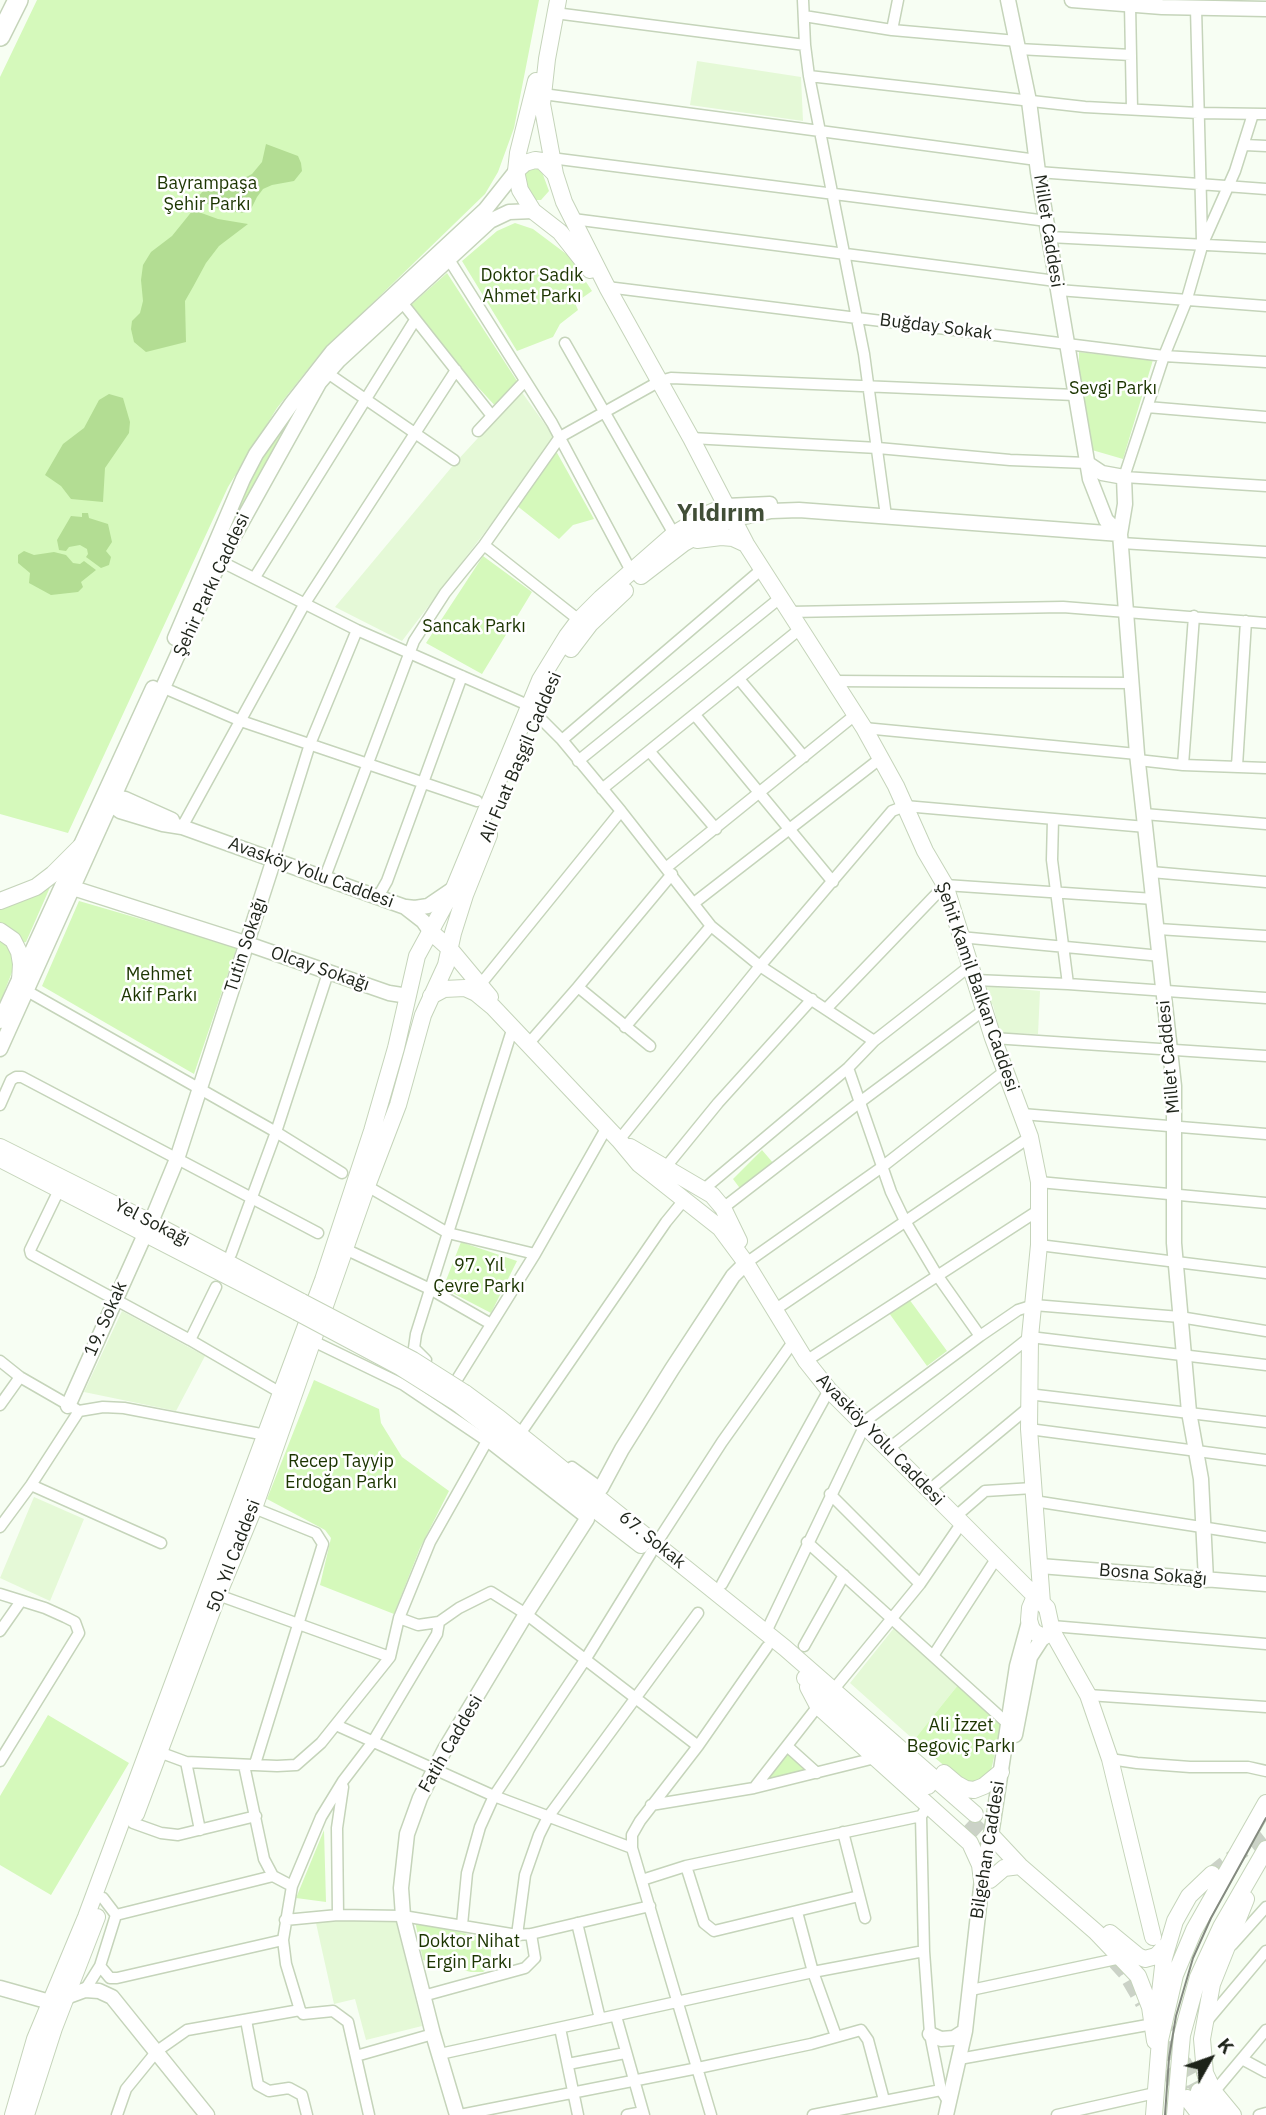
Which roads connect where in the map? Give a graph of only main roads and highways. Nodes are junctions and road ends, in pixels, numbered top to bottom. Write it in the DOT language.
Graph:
graph roads {
  1 [pos="18,0"];
  2 [pos="1008,0"];
  3 [pos="1072,0"];
  4 [pos="1092,1"];
  5 [pos="1162,3"];
  6 [pos="554,4"];
  7 [pos="1234,4"];
  8 [pos="1266,9"];
  9 [pos="0,36"];
  10 [pos="553,166"];
  11 [pos="516,172"];
  12 [pos="559,190"];
  13 [pos="533,211"];
  14 [pos="445,254"];
  15 [pos="607,287"];
  16 [pos="1087,463"];
  17 [pos="1117,476"];
  18 [pos="1094,489"];
  19 [pos="730,512"];
  20 [pos="1103,513"];
  21 [pos="1080,532"];
  22 [pos="679,538"];
  23 [pos="1120,538"];
  24 [pos="746,544"];
  25 [pos="533,710"];
  26 [pos="108,799"];
  27 [pos="80,847"];
  28 [pos="274,859"];
  29 [pos="73,888"];
  30 [pos="454,888"];
  31 [pos="0,901"];
  32 [pos="405,906"];
  33 [pos="0,931"];
  34 [pos="430,931"];
  35 [pos="245,943"];
  36 [pos="450,949"];
  37 [pos="23,986"];
  38 [pos="433,994"];
  39 [pos="408,996"];
  40 [pos="0,1021"];
  41 [pos="513,1027"];
  42 [pos="0,1049"];
  43 [pos="619,1140"];
  44 [pos="0,1147"];
  45 [pos="0,1159"];
  46 [pos="704,1190"];
  47 [pos="684,1200"];
  48 [pos="699,1210"];
  49 [pos="148,1227"];
  50 [pos="746,1263"];
  51 [pos="300,1307"];
  52 [pos="74,1408"];
  53 [pos="601,1488"];
  54 [pos="587,1519"];
  55 [pos="1040,1566"];
  56 [pos="1206,1580"];
  57 [pos="1266,1584"];
  58 [pos="1040,1602"];
  59 [pos="1029,1622"];
  60 [pos="1049,1632"];
  61 [pos="766,1639"];
  62 [pos="804,1678"];
  63 [pos="834,1689"];
  64 [pos="1001,1772"];
  65 [pos="1266,1803"];
  66 [pos="994,1838"];
  67 [pos="1266,1849"];
  68 [pos="1260,1862"];
  69 [pos="1020,1866"];
  70 [pos="1212,1874"];
  71 [pos="986,1880"];
  72 [pos="98,1896"];
  73 [pos="1160,1941"];
  74 [pos="1126,1954"];
  75 [pos="0,1988"];
  76 [pos="58,1999"];
  77 [pos="965,2031"];
  78 [pos="930,2034"];
  79 [pos="1160,2040"];
  80 [pos="1158,2060"];
  81 [pos="1200,2094"];
  82 [pos="945,2102"];
  83 [pos="13,2115"];
  84 [pos="26,2115"];
  85 [pos="207,2115"];
  86 [pos="458,2115"];
  87 [pos="1154,2115"];
  88 [pos="1175,2115"];
  89 [pos="1200,2115"];
  90 [pos="1218,2115"];
  91 [pos="1233,2115"];
  1 -- 9 [label="highway"];
  2 -- 16 [label="main road, Millet Caddesi"];
  3 -- 4 [label="main road"];
  4 -- 5 [label="main road"];
  5 -- 7 [label="main road"];
  6 -- 10 [label="main road, Şehit Kamil Balkan Caddesi"];
  6 -- 11 [label="main road"];
  7 -- 8 [label="main road"];
  10 -- 11 [label="main road"];
  10 -- 12 [label="main road, Şehit Kamil Balkan Caddesi"];
  11 -- 13 [label="main road, Şehit Kamil Balkan Caddesi"];
  11 -- 14 [label="main road, Şehir Parkı Caddesi"];
  12 -- 13 [label="main road"];
  12 -- 15 [label="main road, Şehit Kamil Balkan Caddesi"];
  13 -- 14 [label="main road, Şehir Parkı Caddesi"];
  13 -- 15 [label="main road, Şehit Kamil Balkan Caddesi"];
  14 -- 26 [label="main road, Şehir Parkı Caddesi"];
  14 -- 26 [label="main road, Şehir Parkı Caddesi"];
  15 -- 19 [label="main road, Şehit Kamil Balkan Caddesi"];
  16 -- 17 [label="main road"];
  16 -- 18 [label="main road, Millet Caddesi"];
  17 -- 18 [label="main road"];
  17 -- 23 [label="main road, Millet Caddesi"];
  18 -- 20 [label="main road, Millet Caddesi"];
  19 -- 21 [label="main road"];
  19 -- 22 [label="main road, Ali Fuat Başgil Caddesi"];
  19 -- 24 [label="main road, Şehit Kamil Balkan Caddesi"];
  20 -- 21 [label="main road"];
  20 -- 23 [label="main road, Millet Caddesi"];
  21 -- 23 [label="main road"];
  22 -- 24 [label="main road"];
  22 -- 25 [label="main road, Ali Fuat Başgil Caddesi"];
  22 -- 25 [label="main road, Ali Fuat Başgil Caddesi"];
  23 -- 56 [label="main road, Millet Caddesi"];
  24 -- 55 [label="main road, Şehit Kamil Balkan Caddesi"];
  25 -- 30 [label="main road, Ali Fuat Başgil Caddesi"];
  25 -- 36 [label="main road, Ali Fuat Başgil Caddesi"];
  26 -- 27 [label="main road, Şehir Parkı Caddesi"];
  26 -- 28 [label="main road, Avasköy Yolu Caddesi"];
  26 -- 29 [label="main road, Şehir Parkı Caddesi"];
  27 -- 31 [label="main road"];
  27 -- 37 [label="main road, Şehir Parkı Caddesi"];
  28 -- 32 [label="main road, Avasköy Yolu Caddesi"];
  28 -- 35 [label="main road, Tutin Sokağı"];
  29 -- 35 [label="main road, Olcay Sokağı"];
  29 -- 37 [label="main road, Şehir Parkı Caddesi"];
  30 -- 32 [label="main road"];
  30 -- 34 [label="main road, Ali Fuat Başgil Caddesi"];
  32 -- 34 [label="main road, Avasköy Yolu Caddesi"];
  33 -- 37 [label="main road"];
  34 -- 36 [label="main road, Avasköy Yolu Caddesi"];
  34 -- 39 [label="main road, Ali Fuat Başgil Caddesi"];
  35 -- 39 [label="main road, Olcay Sokağı"];
  35 -- 49 [label="main road, Tutin Sokağı"];
  36 -- 38 [label="main road, Ali Fuat Başgil Caddesi"];
  36 -- 41 [label="main road, Avasköy Yolu Caddesi"];
  37 -- 40 [label="main road, Şehir Parkı Caddesi"];
  37 -- 42 [label="main road, Şehir Parkı Caddesi"];
  38 -- 39 [label="main road, Avasköy Yolu Caddesi"];
  38 -- 41 [label="main road, Avasköy Yolu Caddesi"];
  38 -- 72 [label="main road, 50. Yıl Caddesi"];
  39 -- 72 [label="main road, 50. Yıl Caddesi"];
  41 -- 43 [label="main road, Avasköy Yolu Caddesi"];
  43 -- 46 [label="main road, Avasköy Yolu Caddesi"];
  43 -- 47 [label="main road, Avasköy Yolu Caddesi"];
  44 -- 49 [label="main road, Yel Sokağı"];
  45 -- 49 [label="main road, Yel Sokağı"];
  46 -- 47 [label="main road"];
  46 -- 48 [label="main road"];
  46 -- 50 [label="main road, Avasköy Yolu Caddesi"];
  47 -- 48 [label="main road, Avasköy Yolu Caddesi"];
  48 -- 50 [label="main road, Avasköy Yolu Caddesi"];
  49 -- 51 [label="main road, Yel Sokağı"];
  49 -- 52 [label="main road, 19. Sokak"];
  50 -- 53 [label="main road"];
  50 -- 58 [label="main road, Avasköy Yolu Caddesi"];
  51 -- 61 [label="main road, 67. Sokak, bridge"];
  54 -- 86 [label="main road, Fatih Caddesi"];
  55 -- 56 [label="main road, Bosna Sokağı"];
  55 -- 58 [label="main road, Şehit Kamil Balkan Caddesi"];
  56 -- 57 [label="main road, Bosna Sokağı"];
  58 -- 59 [label="main road"];
  58 -- 60 [label="main road"];
  59 -- 60 [label="main road"];
  59 -- 64 [label="main road, Bilgehan Caddesi"];
  60 -- 66 [label="main road, Bilgehan Caddesi"];
  60 -- 73 [label="main road"];
  61 -- 62 [label="main road, 67. Sokak"];
  61 -- 63 [label="main road, 67. Sokak"];
  62 -- 63 [label="main road, 67. Sokak"];
  62 -- 71 [label="main road"];
  63 -- 64 [label="main road"];
  64 -- 66 [label="main road, Bilgehan Caddesi"];
  65 -- 79 [label="main road"];
  66 -- 69 [label="main road"];
  66 -- 71 [label="main road, Bilgehan Caddesi"];
  66 -- 74 [label="main road"];
  67 -- 68 [label="main road"];
  68 -- 81 [label="main road"];
  68 -- 88 [label="main road"];
  69 -- 71 [label="main road"];
  69 -- 74 [label="main road"];
  70 -- 73 [label="main road"];
  71 -- 77 [label="main road, Bilgehan Caddesi"];
  72 -- 76 [label="main road, 50. Yıl Caddesi"];
  73 -- 74 [label="main road"];
  73 -- 79 [label="main road"];
  74 -- 80 [label="main road"];
  75 -- 76 [label="main road"];
  76 -- 83 [label="main road, 50. Yıl Caddesi"];
  76 -- 84 [label="main road, 50. Yıl Caddesi"];
  76 -- 85 [label="main road"];
  77 -- 78 [label="main road"];
  77 -- 82 [label="main road, Bilgehan Caddesi"];
  79 -- 80 [label="main road"];
  80 -- 87 [label="main road"];
  81 -- 89 [label="main road"];
  81 -- 90 [label="main road"];
  81 -- 91 [label="main road"];
}
